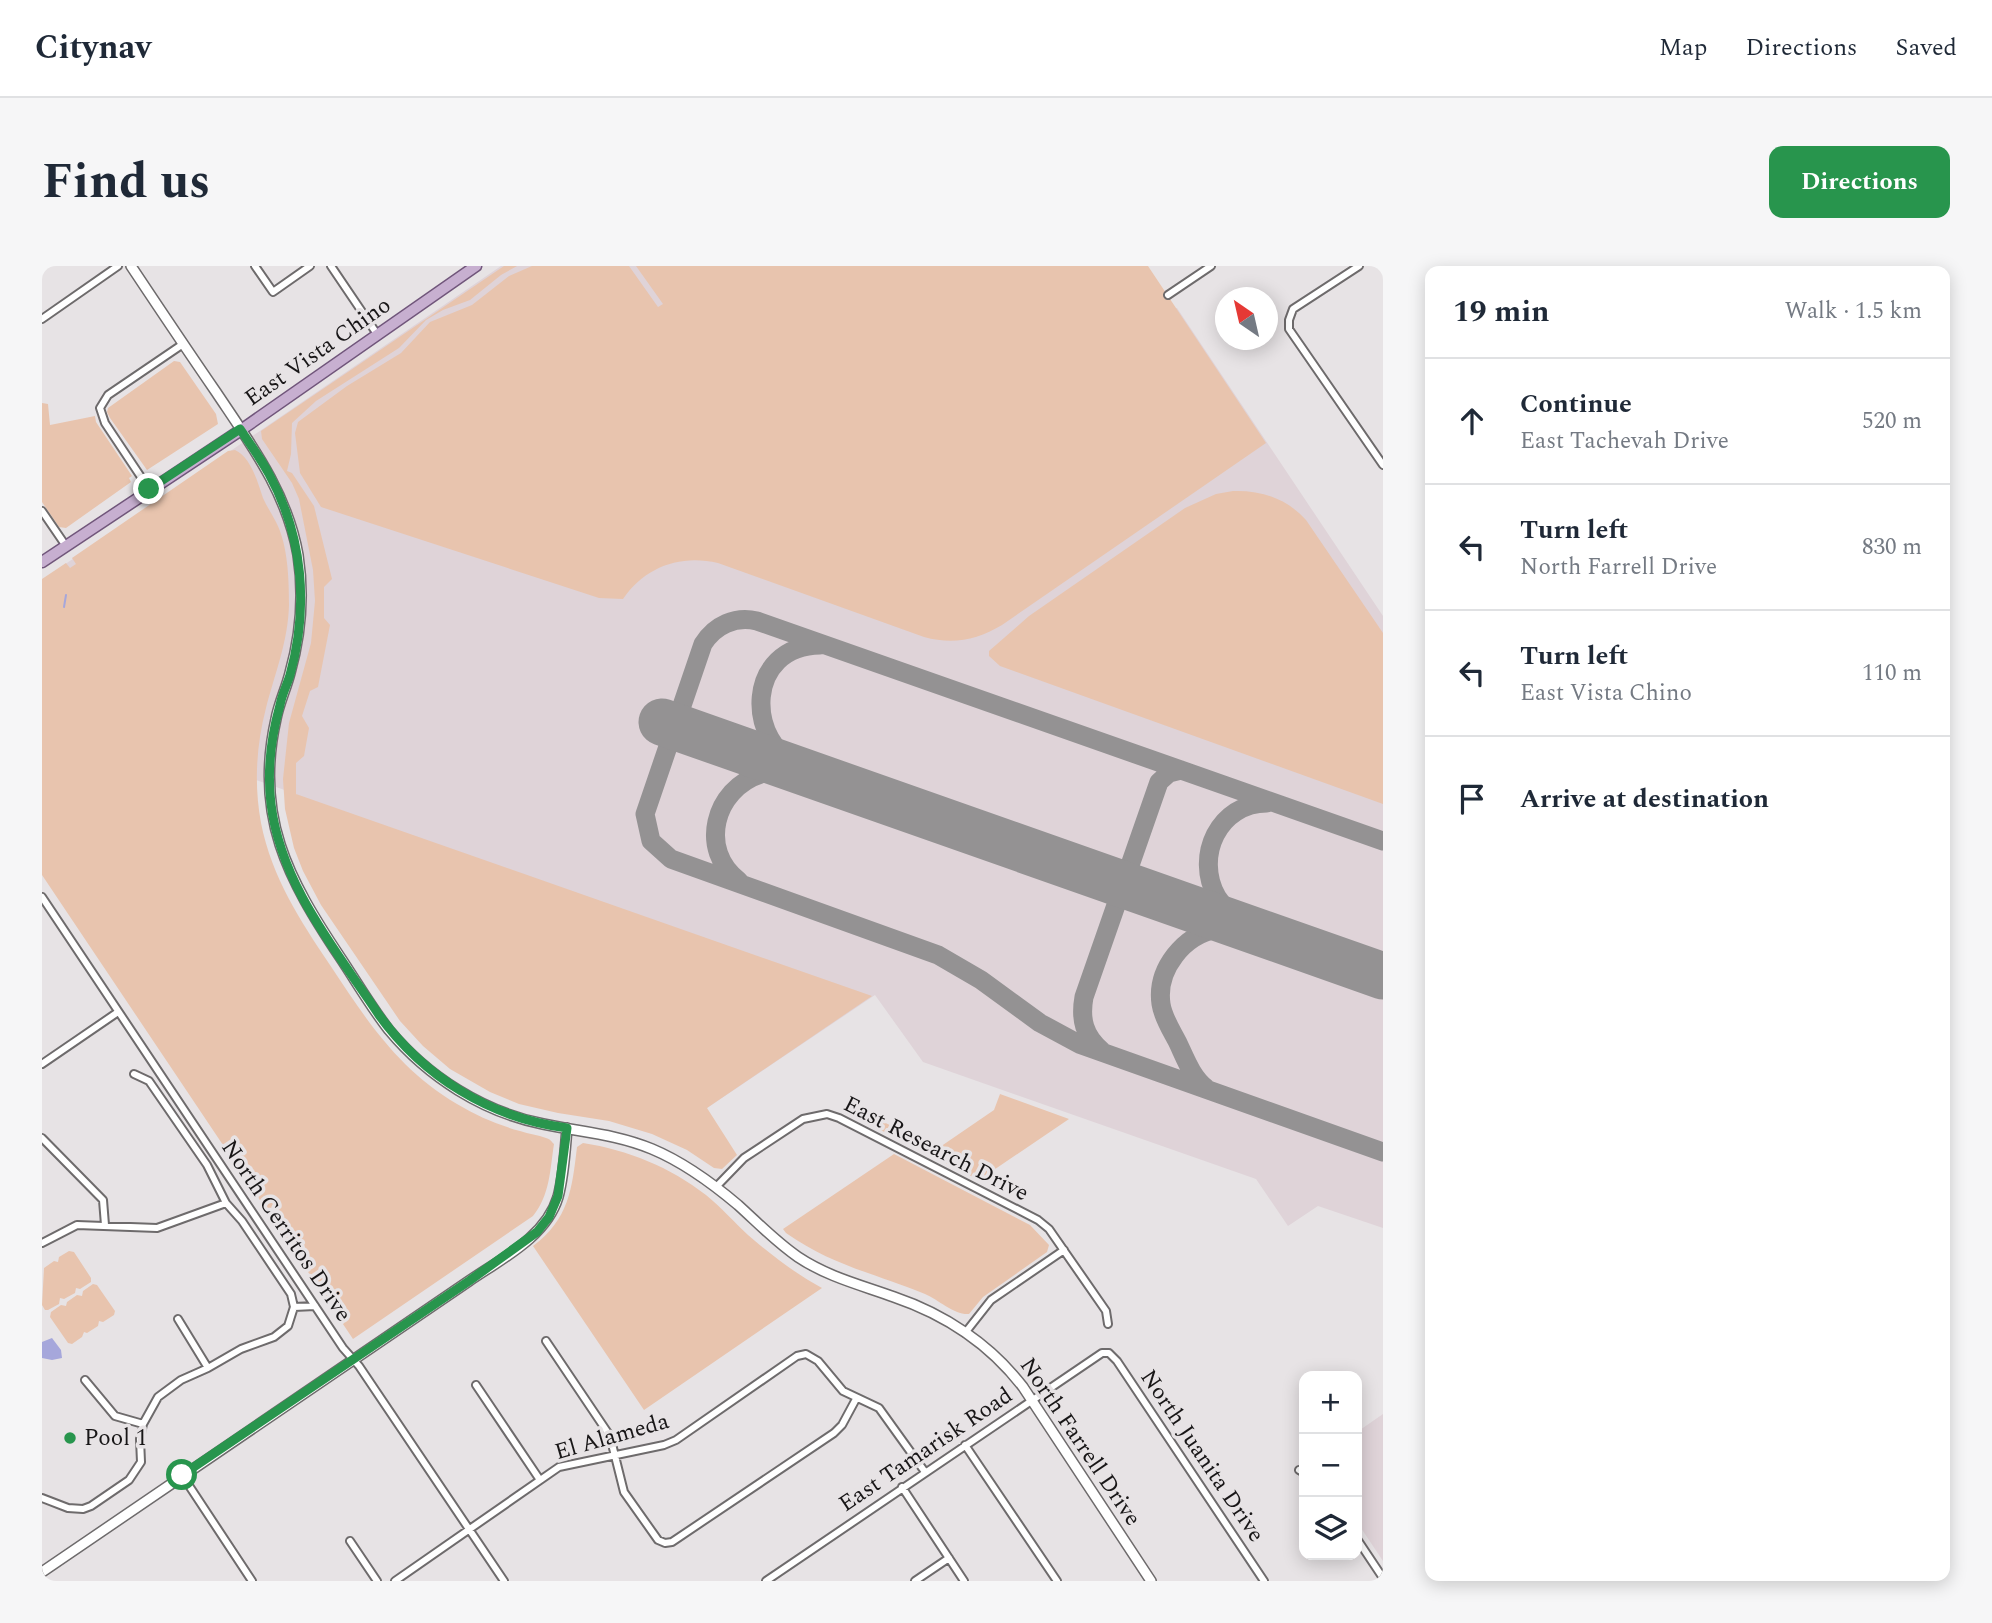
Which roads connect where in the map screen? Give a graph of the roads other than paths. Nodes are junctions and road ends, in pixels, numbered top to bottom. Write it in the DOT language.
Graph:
graph roads {
  1 [pos="118,266"];
  2 [pos="131,266"];
  3 [pos="255,266"];
  4 [pos="310,266"];
  5 [pos="331,266"];
  6 [pos="476,266"];
  7 [pos="1210,266"];
  8 [pos="1359,266"];
  9 [pos="1168,295"];
  10 [pos="42,319"];
  11 [pos="377,334"];
  12 [pos="183,344"];
  13 [pos="240,429"];
  14 [pos="1383,465"];
  15 [pos="149,489"];
  16 [pos="42,512"];
  17 [pos="66,546"];
  18 [pos="42,562"];
  19 [pos="42,897"];
  20 [pos="118,1012"];
  21 [pos="42,1064"];
  22 [pos="134,1074"];
  23 [pos="567,1128"];
  24 [pos="42,1138"];
  25 [pos="716,1187"];
  26 [pos="226,1203"];
  27 [pos="105,1225"];
  28 [pos="42,1243"];
  29 [pos="1064,1250"];
  30 [pos="315,1306"];
  31 [pos="294,1307"];
  32 [pos="178,1319"];
  33 [pos="1108,1324"];
  34 [pos="965,1333"];
  35 [pos="546,1341"];
  36 [pos="1108,1353"];
  37 [pos="354,1360"];
  38 [pos="208,1368"];
  39 [pos="85,1380"];
  40 [pos="475,1385"];
  41 [pos="856,1399"];
  42 [pos="1030,1400"];
  43 [pos="143,1424"];
  44 [pos="965,1445"];
  45 [pos="615,1456"];
  46 [pos="925,1472"];
  47 [pos="182,1475"];
  48 [pos="540,1480"];
  49 [pos="902,1488"];
  50 [pos="42,1498"];
  51 [pos="470,1530"];
  52 [pos="350,1541"];
  53 [pos="1362,1546"];
  54 [pos="948,1558"];
  55 [pos="42,1572"];
  56 [pos="1383,1578"];
  57 [pos="251,1581"];
  58 [pos="377,1581"];
  59 [pos="395,1581"];
  60 [pos="504,1581"];
  61 [pos="766,1581"];
  62 [pos="915,1581"];
  63 [pos="964,1581"];
  64 [pos="1057,1581"];
  65 [pos="1151,1581"];
  66 [pos="1264,1581"];
  1 -- 10 [label="street"];
  2 -- 12 [label="street, North Farrell Drive"];
  3 -- 4 [label="street"];
  5 -- 11 [label="street"];
  6 -- 11 [label="main road, East Vista Chino"];
  7 -- 9 [label="street"];
  8 -- 14 [label="street"];
  11 -- 13 [label="main road, East Vista Chino"];
  12 -- 13 [label="street, North Farrell Drive"];
  12 -- 15 [label="street"];
  13 -- 15 [label="main road, East Vista Chino"];
  13 -- 23 [label="street, North Farrell Drive"];
  15 -- 17 [label="main road, East Vista Chino"];
  16 -- 17 [label="street"];
  17 -- 18 [label="main road, East Vista Chino"];
  19 -- 20 [label="street, North Cerritos Drive"];
  20 -- 21 [label="street"];
  20 -- 30 [label="street, North Cerritos Drive"];
  22 -- 26 [label="street"];
  23 -- 25 [label="street, North Farrell Drive"];
  23 -- 37 [label="street"];
  24 -- 27 [label="street"];
  25 -- 29 [label="street, East Research Drive"];
  25 -- 34 [label="street, North Farrell Drive"];
  26 -- 27 [label="street"];
  26 -- 31 [label="street"];
  27 -- 28 [label="street"];
  29 -- 33 [label="street, East Research Drive"];
  29 -- 34 [label="street"];
  30 -- 31 [label="street"];
  30 -- 37 [label="street, North Cerritos Drive"];
  31 -- 38 [label="street"];
  32 -- 38 [label="street"];
  34 -- 42 [label="street, North Farrell Drive"];
  35 -- 45 [label="street"];
  36 -- 42 [label="street, East Tamarisk Road"];
  36 -- 66 [label="street, North Juanita Drive"];
  37 -- 47 [label="street"];
  37 -- 51 [label="street, North Cerritos Drive"];
  38 -- 43 [label="street"];
  39 -- 43 [label="street"];
  40 -- 48 [label="street"];
  41 -- 45 [label="street, El Alameda"];
  41 -- 45 [label="street"];
  41 -- 46 [label="street"];
  42 -- 44 [label="street, East Tamarisk Road"];
  42 -- 65 [label="street, North Farrell Drive"];
  43 -- 50 [label="street"];
  44 -- 46 [label="street, East Tamarisk Road"];
  44 -- 64 [label="street"];
  45 -- 48 [label="street, El Alameda"];
  46 -- 49 [label="street, East Tamarisk Road"];
  47 -- 55 [label="street"];
  47 -- 57 [label="street"];
  48 -- 51 [label="street, El Alameda"];
  49 -- 54 [label="street"];
  49 -- 61 [label="street, East Tamarisk Road"];
  51 -- 59 [label="street, El Alameda"];
  51 -- 60 [label="street, North Cerritos Drive"];
  52 -- 58 [label="street"];
  53 -- 56 [label="street"];
  54 -- 62 [label="street"];
  54 -- 63 [label="street"];
}
